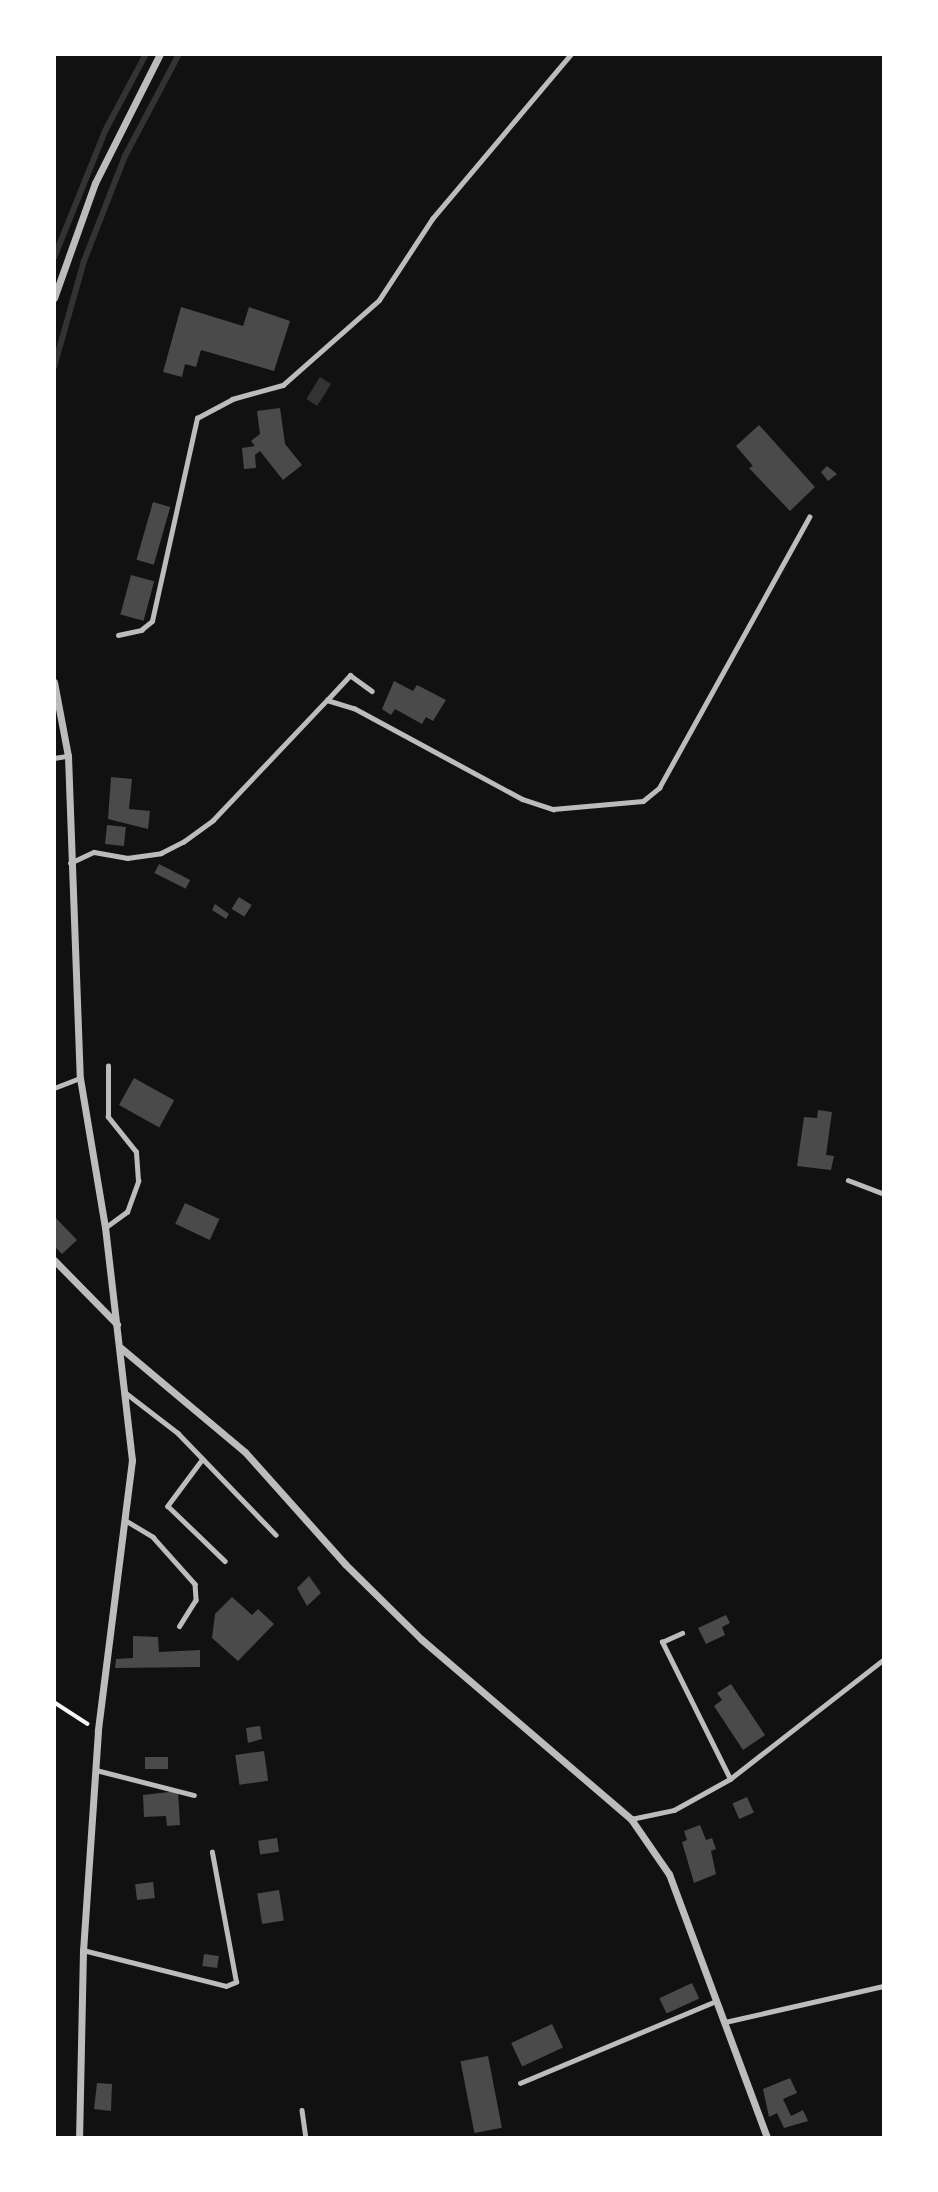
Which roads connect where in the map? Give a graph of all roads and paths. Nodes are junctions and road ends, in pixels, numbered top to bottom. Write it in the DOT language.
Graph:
graph roads {
  1 [pos="160,54"];
  2 [pos="571,54"];
  3 [pos="54,298"];
  4 [pos="809,517"];
  5 [pos="118,635"];
  6 [pos="54,682"];
  7 [pos="372,691"];
  8 [pos="327,699"];
  9 [pos="68,756"];
  10 [pos="54,758"];
  11 [pos="69,863"];
  12 [pos="108,1066"];
  13 [pos="80,1078"];
  14 [pos="54,1088"];
  15 [pos="848,1180"];
  16 [pos="884,1194"];
  17 [pos="105,1227"];
  18 [pos="54,1260"];
  19 [pos="117,1324"];
  20 [pos="121,1348"];
  21 [pos="126,1393"];
  22 [pos="203,1459"];
  23 [pos="124,1520"];
  24 [pos="276,1535"];
  25 [pos="225,1561"];
  26 [pos="180,1626"];
  27 [pos="682,1633"];
  28 [pos="884,1659"];
  29 [pos="54,1702"];
  30 [pos="98,1731"];
  31 [pos="95,1770"];
  32 [pos="730,1779"];
  33 [pos="194,1794"];
  34 [pos="631,1819"];
  35 [pos="212,1852"];
  36 [pos="83,1950"];
  37 [pos="884,1986"];
  38 [pos="716,2001"];
  39 [pos="725,2022"];
  40 [pos="520,2083"];
  41 [pos="302,2110"];
  42 [pos="79,2138"];
  43 [pos="306,2138"];
  44 [pos="766,2138"];
  1 -- 3 [label="street"];
  2 -- 5 [label="lane"];
  4 -- 8 [label="lane"];
  6 -- 9 [label="street"];
  7 -- 8 [label="lane"];
  8 -- 11 [label="lane"];
  9 -- 10 [label="lane"];
  9 -- 11 [label="street"];
  11 -- 13 [label="street"];
  12 -- 17 [label="lane"];
  13 -- 14 [label="lane"];
  13 -- 17 [label="street"];
  15 -- 16 [label="lane"];
  17 -- 19 [label="street"];
  18 -- 19 [label="street"];
  19 -- 20 [label="street"];
  20 -- 21 [label="street"];
  20 -- 34 [label="street"];
  21 -- 22 [label="lane"];
  21 -- 23 [label="street"];
  22 -- 24 [label="lane"];
  22 -- 25 [label="lane"];
  23 -- 26 [label="lane"];
  23 -- 30 [label="street"];
  27 -- 32 [label="lane"];
  28 -- 32 [label="lane"];
  29 -- 30 [label="path"];
  30 -- 31 [label="street"];
  31 -- 33 [label="lane"];
  31 -- 36 [label="street"];
  32 -- 34 [label="lane"];
  34 -- 38 [label="street"];
  35 -- 36 [label="lane"];
  36 -- 42 [label="street"];
  37 -- 39 [label="lane"];
  38 -- 39 [label="street"];
  38 -- 40 [label="lane"];
  39 -- 44 [label="street"];
  41 -- 43 [label="lane"];
}
